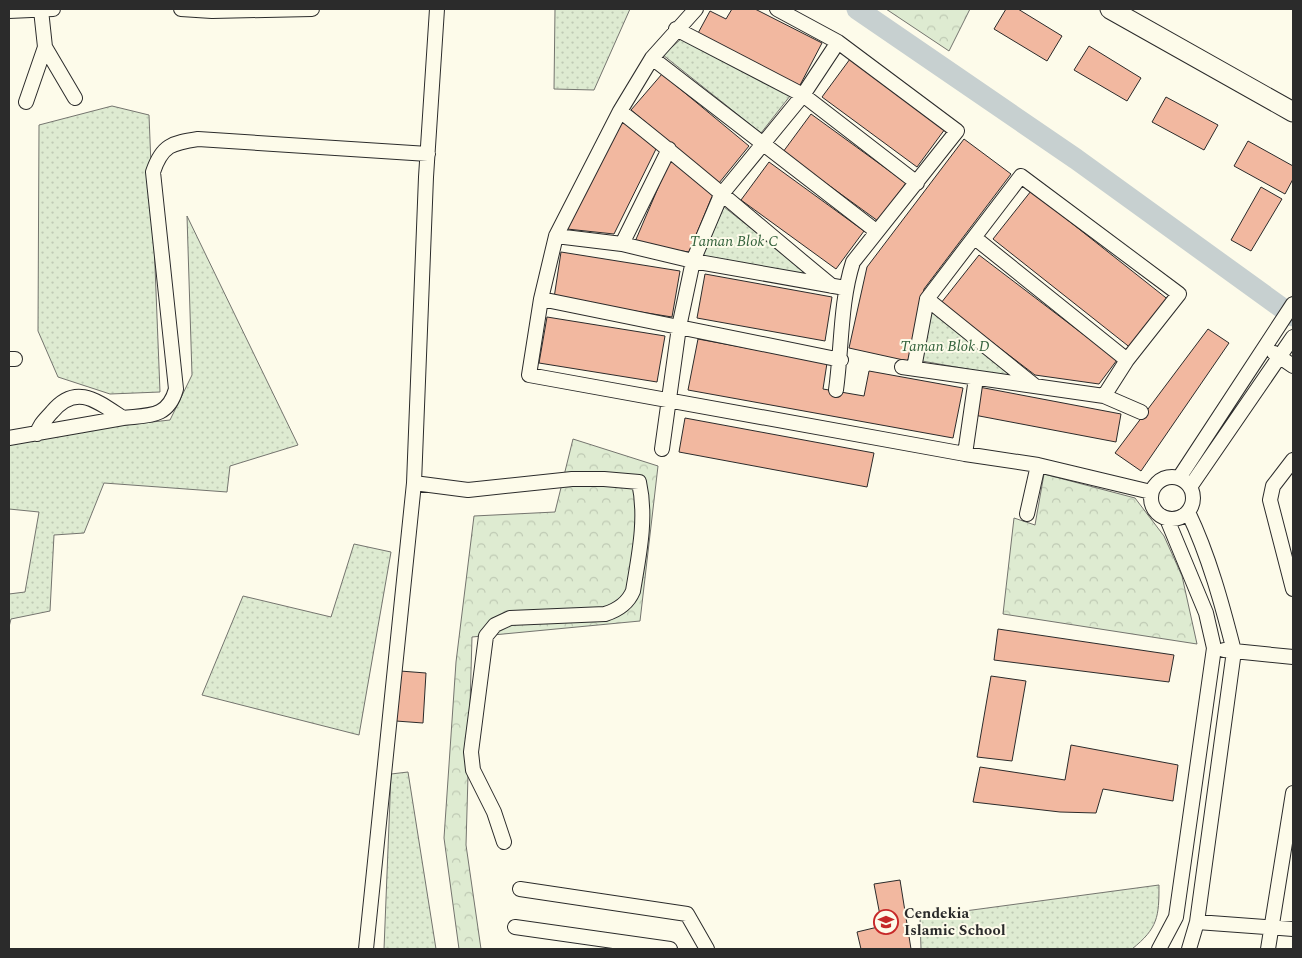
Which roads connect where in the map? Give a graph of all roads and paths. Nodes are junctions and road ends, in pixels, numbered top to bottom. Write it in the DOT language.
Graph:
graph roads {
  1 [pos="47,9"];
  2 [pos="181,9"];
  3 [pos="312,9"];
  4 [pos="437,9"];
  5 [pos="696,9"];
  6 [pos="777,9"];
  7 [pos="1110,9"];
  8 [pos="9,11"];
  9 [pos="676,29"];
  10 [pos="838,42"];
  11 [pos="45,47"];
  12 [pos="652,58"];
  13 [pos="61,73"];
  14 [pos="35,76"];
  15 [pos="803,95"];
  16 [pos="75,98"];
  17 [pos="26,102"];
  18 [pos="620,111"];
  19 [pos="1293,112"];
  20 [pos="763,145"];
  21 [pos="669,149"];
  22 [pos="428,154"];
  23 [pos="918,183"];
  24 [pos="721,195"];
  25 [pos="876,231"];
  26 [pos="556,236"];
  27 [pos="975,238"];
  28 [pos="622,244"];
  29 [pos="693,261"];
  30 [pos="838,287"];
  31 [pos="541,299"];
  32 [pos="927,299"];
  33 [pos="1293,304"];
  34 [pos="679,327"];
  35 [pos="1293,337"];
  36 [pos="1266,344"];
  37 [pos="1282,354"];
  38 [pos="841,360"];
  39 [pos="1127,360"];
  40 [pos="1293,366"];
  41 [pos="976,378"];
  42 [pos="1035,386"];
  43 [pos="836,390"];
  44 [pos="1104,396"];
  45 [pos="670,401"];
  46 [pos="1141,412"];
  47 [pos="123,418"];
  48 [pos="9,428"];
  49 [pos="38,430"];
  50 [pos="9,438"];
  51 [pos="662,449"];
  52 [pos="965,454"];
  53 [pos="1293,460"];
  54 [pos="1038,464"];
  55 [pos="1179,478"];
  56 [pos="414,483"];
  57 [pos="1190,487"];
  58 [pos="1151,492"];
  59 [pos="1188,512"];
  60 [pos="1027,514"];
  61 [pos="1167,519"];
  62 [pos="1281,538"];
  63 [pos="1293,547"];
  64 [pos="1293,589"];
  65 [pos="1214,648"];
  66 [pos="1234,651"];
  67 [pos="1293,657"];
  68 [pos="1293,796"];
  69 [pos="504,842"];
  70 [pos="1287,867"];
  71 [pos="520,889"];
  72 [pos="1197,922"];
  73 [pos="1272,926"];
  74 [pos="515,927"];
  75 [pos="1293,929"];
  76 [pos="366,949"];
  77 [pos="670,949"];
  78 [pos="707,949"];
  79 [pos="1159,949"];
  80 [pos="1189,949"];
  81 [pos="1268,949"];
  1 -- 8 [label="street"];
  1 -- 11 [label="street"];
  2 -- 3 [label="street"];
  4 -- 22 [label="street"];
  5 -- 9 [label="street"];
  6 -- 10 [label="street"];
  7 -- 19 [label="highway"];
  9 -- 12 [label="street"];
  9 -- 15 [label="street"];
  10 -- 15 [label="street"];
  10 -- 23 [label="street"];
  11 -- 13 [label="street"];
  11 -- 14 [label="street"];
  12 -- 18 [label="street"];
  12 -- 20 [label="street"];
  13 -- 14 [label="street"];
  13 -- 16 [label="street"];
  14 -- 17 [label="street"];
  15 -- 20 [label="street"];
  15 -- 23 [label="street"];
  18 -- 21 [label="street"];
  18 -- 26 [label="street"];
  20 -- 24 [label="street"];
  20 -- 25 [label="street"];
  21 -- 24 [label="street"];
  21 -- 28 [label="street"];
  22 -- 47 [label="street"];
  22 -- 56 [label="street"];
  23 -- 25 [label="street"];
  24 -- 29 [label="street"];
  24 -- 30 [label="street"];
  25 -- 30 [label="street"];
  26 -- 28 [label="street"];
  26 -- 31 [label="street"];
  27 -- 32 [label="street"];
  27 -- 39 [label="street"];
  27 -- 39 [label="street"];
  28 -- 29 [label="street"];
  29 -- 30 [label="street"];
  29 -- 34 [label="street"];
  30 -- 38 [label="street"];
  31 -- 34 [label="street"];
  31 -- 45 [label="street"];
  32 -- 41 [label="street"];
  32 -- 42 [label="street"];
  33 -- 36 [label="street"];
  34 -- 38 [label="street"];
  34 -- 45 [label="street"];
  35 -- 37 [label="street"];
  36 -- 37 [label="street"];
  36 -- 55 [label="street"];
  37 -- 40 [label="street"];
  37 -- 57 [label="street"];
  38 -- 43 [label="street"];
  39 -- 44 [label="street"];
  41 -- 42 [label="street"];
  41 -- 52 [label="street"];
  42 -- 44 [label="street"];
  44 -- 46 [label="street"];
  45 -- 51 [label="street"];
  45 -- 52 [label="street"];
  47 -- 49 [label="street"];
  47 -- 49 [label="street"];
  48 -- 49 [label="street"];
  49 -- 50 [label="street"];
  52 -- 54 [label="street"];
  53 -- 62 [label="street"];
  54 -- 58 [label="street"];
  54 -- 60 [label="street"];
  55 -- 57 [label="street"];
  55 -- 58 [label="street"];
  56 -- 69 [label="street"];
  56 -- 76 [label="street"];
  57 -- 59 [label="street"];
  58 -- 61 [label="street"];
  59 -- 61 [label="street"];
  59 -- 66 [label="street"];
  61 -- 65 [label="street"];
  62 -- 63 [label="street"];
  62 -- 64 [label="street"];
  65 -- 66 [label="street"];
  65 -- 79 [label="street"];
  66 -- 67 [label="street"];
  66 -- 72 [label="street"];
  68 -- 70 [label="street"];
  70 -- 73 [label="street"];
  71 -- 78 [label="street"];
  72 -- 73 [label="street"];
  72 -- 80 [label="street"];
  73 -- 75 [label="street"];
  73 -- 81 [label="street"];
  74 -- 77 [label="street"];
}
